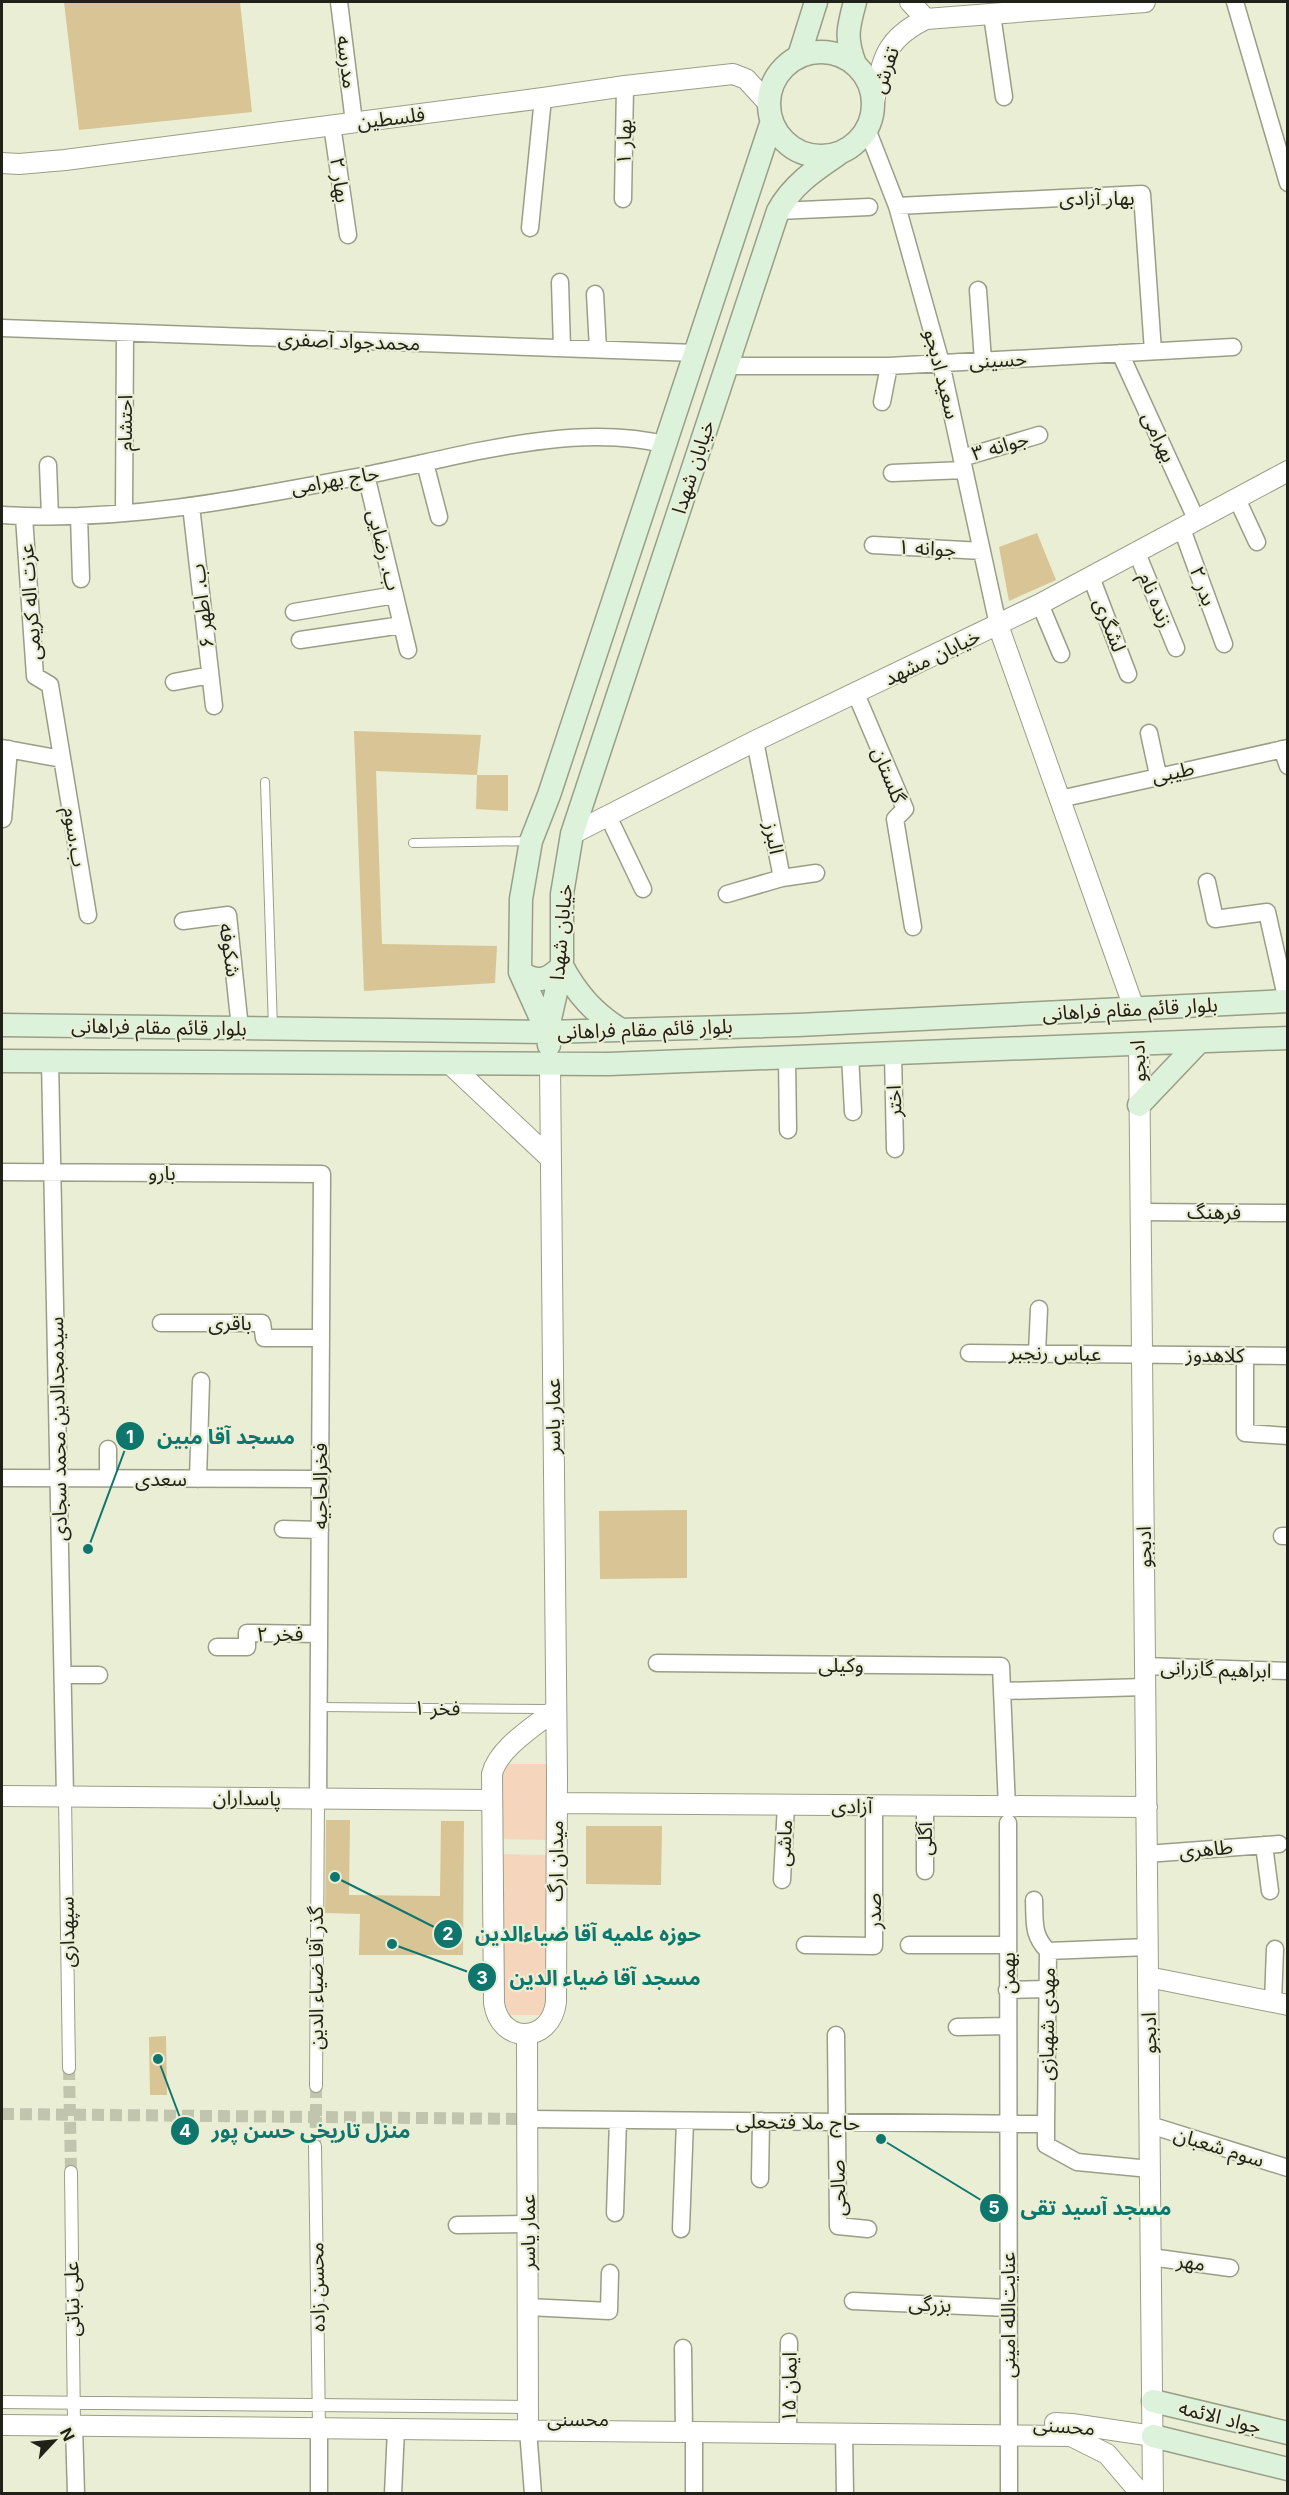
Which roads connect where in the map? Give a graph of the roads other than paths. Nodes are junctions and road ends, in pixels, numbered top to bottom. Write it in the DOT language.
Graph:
graph roads {
  1 [pos="339,2"];
  2 [pos="816,2"];
  3 [pos="855,2"];
  4 [pos="910,2"];
  5 [pos="1135,2"];
  6 [pos="1235,2"];
  7 [pos="1027,6"];
  8 [pos="992,15"];
  9 [pos="926,19"];
  10 [pos="799,56"];
  11 [pos="855,64"];
  12 [pos="625,86"];
  13 [pos="1004,97"];
  14 [pos="543,99"];
  15 [pos="873,106"];
  16 [pos="771,113"];
  17 [pos="354,122"];
  18 [pos="332,125"];
  19 [pos="867,129"];
  20 [pos="840,153"];
  21 [pos="2,163"];
  22 [pos="1287,177"];
  23 [pos="624,199"];
  24 [pos="897,206"];
  25 [pos="869,207"];
  26 [pos="778,211"];
  27 [pos="530,228"];
  28 [pos="348,235"];
  29 [pos="560,282"];
  30 [pos="978,290"];
  31 [pos="594,294"];
  32 [pos="2,328"];
  33 [pos="125,333"];
  34 [pos="1233,347"];
  35 [pos="562,348"];
  36 [pos="598,349"];
  37 [pos="1153,351"];
  38 [pos="696,353"];
  39 [pos="1120,353"];
  40 [pos="984,361"];
  41 [pos="941,363"];
  42 [pos="726,366"];
  43 [pos="889,366"];
  44 [pos="882,402"];
  45 [pos="1039,435"];
  46 [pos="667,445"];
  47 [pos="425,463"];
  48 [pos="963,464"];
  49 [pos="48,465"];
  50 [pos="1287,471"];
  51 [pos="892,473"];
  52 [pos="366,475"];
  53 [pos="1236,499"];
  54 [pos="191,506"];
  55 [pos="124,512"];
  56 [pos="2,515"];
  57 [pos="24,516"];
  58 [pos="50,516"];
  59 [pos="79,516"];
  60 [pos="439,517"];
  61 [pos="1190,525"];
  62 [pos="1257,542"];
  63 [pos="873,545"];
  64 [pos="982,551"];
  65 [pos="1137,553"];
  66 [pos="1091,577"];
  67 [pos="81,579"];
  68 [pos="395,595"];
  69 [pos="1040,604"];
  70 [pos="294,612"];
  71 [pos="402,625"];
  72 [pos="998,625"];
  73 [pos="300,640"];
  74 [pos="1224,644"];
  75 [pos="1176,648"];
  76 [pos="408,650"];
  77 [pos="1061,654"];
  78 [pos="1128,674"];
  79 [pos="210,675"];
  80 [pos="174,682"];
  81 [pos="856,694"];
  82 [pos="214,706"];
  83 [pos="1149,733"];
  84 [pos="755,741"];
  85 [pos="5,748"];
  86 [pos="1285,748"];
  87 [pos="62,759"];
  88 [pos="1287,766"];
  89 [pos="1158,775"];
  90 [pos="265,782"];
  91 [pos="1060,799"];
  92 [pos="608,816"];
  93 [pos="3,819"];
  94 [pos="572,834"];
  95 [pos="531,840"];
  96 [pos="413,843"];
  97 [pos="816,873"];
  98 [pos="782,878"];
  99 [pos="1207,882"];
  100 [pos="644,888"];
  101 [pos="727,894"];
  102 [pos="88,915"];
  103 [pos="183,921"];
  104 [pos="913,927"];
  105 [pos="562,966"];
  106 [pos="520,972"];
  107 [pos="1287,1001"];
  108 [pos="1134,1008"];
  109 [pos="2,1025"];
  110 [pos="240,1028"];
  111 [pos="273,1028"];
  112 [pos="621,1030"];
  113 [pos="548,1032"];
  114 [pos="1287,1038"];
  115 [pos="1199,1042"];
  116 [pos="1139,1043"];
  117 [pos="893,1053"];
  118 [pos="850,1055"];
  119 [pos="787,1058"];
  120 [pos="2,1061"];
  121 [pos="50,1061"];
  122 [pos="451,1065"];
  123 [pos="550,1065"];
  124 [pos="1139,1105"];
  125 [pos="853,1112"];
  126 [pos="789,1130"];
  127 [pos="895,1149"];
  128 [pos="551,1159"];
  129 [pos="2,1172"];
  130 [pos="52,1172"];
  131 [pos="322,1174"];
  132 [pos="1140,1212"];
  133 [pos="1287,1213"];
  134 [pos="1039,1310"];
  135 [pos="161,1323"];
  136 [pos="321,1338"];
  137 [pos="969,1353"];
  138 [pos="1037,1353"];
  139 [pos="1142,1354"];
  140 [pos="1245,1356"];
  141 [pos="1287,1356"];
  142 [pos="201,1381"];
  143 [pos="1287,1436"];
  144 [pos="108,1449"];
  145 [pos="2,1478"];
  146 [pos="59,1478"];
  147 [pos="108,1478"];
  148 [pos="198,1479"];
  149 [pos="320,1479"];
  150 [pos="283,1529"];
  151 [pos="320,1530"];
  152 [pos="319,1634"];
  153 [pos="218,1647"];
  154 [pos="657,1664"];
  155 [pos="1145,1666"];
  156 [pos="1287,1671"];
  157 [pos="63,1676"];
  158 [pos="99,1676"];
  159 [pos="1145,1687"];
  160 [pos="1004,1691"];
  161 [pos="318,1707"];
  162 [pos="556,1709"];
  163 [pos="557,1767"];
  164 [pos="2,1796"];
  165 [pos="65,1796"];
  166 [pos="318,1799"];
  167 [pos="492,1800"];
  168 [pos="557,1803"];
  169 [pos="786,1805"];
  170 [pos="874,1806"];
  171 [pos="925,1807"];
  172 [pos="1147,1808"];
  173 [pos="1007,1815"];
  174 [pos="1147,1854"];
  175 [pos="925,1870"];
  176 [pos="783,1880"];
  177 [pos="1270,1891"];
  178 [pos="1034,1900"];
  179 [pos="805,1945"];
  180 [pos="909,1945"];
  181 [pos="1008,1945"];
  182 [pos="1148,1947"];
  183 [pos="1275,1948"];
  184 [pos="1048,1951"];
  185 [pos="1148,1977"];
  186 [pos="1046,1989"];
  187 [pos="1007,1990"];
  188 [pos="1280,2004"];
  189 [pos="1008,2026"];
  190 [pos="957,2027"];
  191 [pos="527,2034"];
  192 [pos="836,2035"];
  193 [pos="69,2068"];
  194 [pos="316,2086"];
  195 [pos="528,2119"];
  196 [pos="618,2120"];
  197 [pos="685,2121"];
  198 [pos="761,2121"];
  199 [pos="836,2122"];
  200 [pos="1008,2124"];
  201 [pos="1046,2124"];
  202 [pos="1150,2125"];
  203 [pos="315,2145"];
  204 [pos="1287,2168"];
  205 [pos="1150,2169"];
  206 [pos="71,2172"];
  207 [pos="760,2179"];
  208 [pos="615,2213"];
  209 [pos="528,2224"];
  210 [pos="457,2225"];
  211 [pos="681,2229"];
  212 [pos="868,2229"];
  213 [pos="1151,2257"];
  214 [pos="1230,2268"];
  215 [pos="610,2273"];
  216 [pos="853,2301"];
  217 [pos="528,2307"];
  218 [pos="1008,2308"];
  219 [pos="789,2342"];
  220 [pos="683,2348"];
  221 [pos="1153,2401"];
  222 [pos="2,2402"];
  223 [pos="2,2414"];
  224 [pos="74,2414"];
  225 [pos="319,2417"];
  226 [pos="528,2419"];
  227 [pos="2,2425"];
  228 [pos="789,2427"];
  229 [pos="687,2428"];
  230 [pos="396,2429"];
  231 [pos="1009,2429"];
  232 [pos="844,2433"];
  233 [pos="1287,2433"];
  234 [pos="1153,2436"];
  235 [pos="1287,2469"];
  236 [pos="76,2493"];
  237 [pos="319,2493"];
  238 [pos="393,2493"];
  239 [pos="533,2493"];
  240 [pos="694,2493"];
  241 [pos="845,2493"];
  242 [pos="1009,2493"];
  243 [pos="1141,2493"];
  244 [pos="1153,2493"];
  1 -- 17 [label="street, مدرسه"];
  2 -- 10 [label="main road"];
  3 -- 11 [label="main road"];
  4 -- 9 [label="street"];
  5 -- 7 [label="street, تفرش"];
  6 -- 22 [label="street"];
  7 -- 8 [label="street, تفرش"];
  8 -- 9 [label="street, تفرش"];
  8 -- 13 [label="street"];
  9 -- 15 [label="street, تفرش"];
  10 -- 11 [label="main road"];
  10 -- 16 [label="main road"];
  11 -- 15 [label="main road"];
  12 -- 14 [label="street, فلسطین"];
  12 -- 16 [label="street, فلسطین"];
  12 -- 23 [label="street, بهار ۱"];
  14 -- 17 [label="street, فلسطین"];
  14 -- 27 [label="street"];
  15 -- 19 [label="main road"];
  16 -- 20 [label="main road"];
  16 -- 38 [label="main road, خیابان شهدا"];
  17 -- 18 [label="street, فلسطین"];
  18 -- 21 [label="street, فلسطین"];
  18 -- 28 [label="street, بهار ۲"];
  19 -- 20 [label="main road"];
  19 -- 24 [label="street, سعید ادبجو"];
  20 -- 26 [label="main road, خیابان شهدا"];
  24 -- 37 [label="street, بهار آزادی"];
  24 -- 41 [label="street, سعید ادبجو"];
  25 -- 26 [label="street"];
  26 -- 42 [label="main road, خیابان شهدا"];
  29 -- 35 [label="street"];
  30 -- 40 [label="street"];
  31 -- 36 [label="street"];
  32 -- 33 [label="street, محمدجواد آصفری"];
  33 -- 35 [label="street, محمدجواد آصفری"];
  33 -- 55 [label="street, احتشام"];
  34 -- 37 [label="street, حسینی"];
  35 -- 36 [label="street, محمدجواد آصفری"];
  36 -- 38 [label="street, محمدجواد آصفری"];
  37 -- 39 [label="street, حسینی"];
  38 -- 46 [label="main road, خیابان شهدا"];
  39 -- 40 [label="street, حسینی"];
  39 -- 61 [label="street, بهرامی"];
  40 -- 41 [label="street, حسینی"];
  41 -- 43 [label="street, حسینی"];
  41 -- 48 [label="street, سعید ادبجو"];
  42 -- 43 [label="street, حسینی"];
  42 -- 94 [label="main road, خیابان شهدا"];
  43 -- 44 [label="street"];
  45 -- 48 [label="street, جوانه ۳"];
  46 -- 47 [label="street, حاج بهرامی"];
  46 -- 95 [label="main road, خیابان شهدا"];
  47 -- 52 [label="street, حاج بهرامی"];
  47 -- 60 [label="street"];
  48 -- 51 [label="street, جوانه ۳"];
  48 -- 64 [label="street, سعید ادبجو"];
  49 -- 58 [label="street"];
  50 -- 53 [label="street, خیابان مشهد"];
  52 -- 54 [label="street, حاج بهرامی"];
  52 -- 68 [label="street, ب. رضایی"];
  53 -- 61 [label="street, خیابان مشهد"];
  53 -- 62 [label="street"];
  54 -- 55 [label="street, حاج بهرامی"];
  54 -- 79 [label="street, ب. اطهر ۶"];
  55 -- 59 [label="street, حاج بهرامی"];
  56 -- 57 [label="street, حاج بهرامی"];
  57 -- 58 [label="street, حاج بهرامی"];
  57 -- 87 [label="street, عزت اله کریمی"];
  58 -- 59 [label="street, حاج بهرامی"];
  59 -- 67 [label="street"];
  61 -- 65 [label="street, خیابان مشهد"];
  61 -- 74 [label="street, بدر ۲"];
  63 -- 64 [label="street, جوانه ۱"];
  64 -- 72 [label="street, سعید ادبجو"];
  65 -- 66 [label="street, خیابان مشهد"];
  65 -- 75 [label="street, زنده نام"];
  66 -- 69 [label="street, خیابان مشهد"];
  66 -- 78 [label="street, لشگری"];
  68 -- 70 [label="street"];
  68 -- 71 [label="street, ب. رضایی"];
  69 -- 72 [label="street, خیابان مشهد"];
  69 -- 77 [label="street"];
  71 -- 73 [label="street"];
  71 -- 76 [label="street, ب. رضایی"];
  72 -- 81 [label="street, خیابان مشهد"];
  72 -- 91 [label="street, ادبجو"];
  79 -- 80 [label="street"];
  79 -- 82 [label="street, ب. اطهر ۶"];
  81 -- 84 [label="street, خیابان مشهد"];
  81 -- 104 [label="street, گلستان"];
  83 -- 89 [label="street"];
  84 -- 92 [label="street, خیابان مشهد"];
  84 -- 98 [label="street, البرز"];
  85 -- 87 [label="street"];
  85 -- 93 [label="street"];
  86 -- 88 [label="street"];
  86 -- 89 [label="street, طیبی"];
  87 -- 102 [label="street, ب.سوم"];
  89 -- 91 [label="street, طیبی"];
  90 -- 111 [label="lane"];
  91 -- 108 [label="street, ادبجو"];
  92 -- 94 [label="street, خیابان مشهد"];
  92 -- 100 [label="street"];
  94 -- 105 [label="main road, خیابان شهدا"];
  95 -- 96 [label="lane"];
  95 -- 106 [label="main road, خیابان شهدا"];
  97 -- 98 [label="street"];
  98 -- 101 [label="street, البرز"];
  99 -- 107 [label="street"];
  103 -- 110 [label="street, شکوفه"];
  105 -- 106 [label="main road"];
  105 -- 112 [label="main road"];
  105 -- 113 [label="main road, خیابان شهدا"];
  106 -- 113 [label="main road, خیابان شهدا"];
  107 -- 108 [label="main road, بلوار قائم مقام فراهانی"];
  108 -- 112 [label="main road, بلوار قائم مقام فراهانی"];
  108 -- 116 [label="main road, ادبجو"];
  109 -- 110 [label="main road, بلوار قائم مقام فراهانی"];
  110 -- 111 [label="main road, بلوار قائم مقام فراهانی"];
  111 -- 113 [label="main road, بلوار قائم مقام فراهانی"];
  112 -- 113 [label="main road, بلوار قائم مقام فراهانی"];
  113 -- 123 [label="main road"];
  114 -- 115 [label="main road, بلوار قائم مقام فراهانی"];
  115 -- 116 [label="main road, بلوار قائم مقام فراهانی"];
  115 -- 124 [label="main road"];
  116 -- 117 [label="main road, بلوار قائم مقام فراهانی"];
  116 -- 124 [label="street, ادبجو"];
  117 -- 118 [label="main road, بلوار قائم مقام فراهانی"];
  117 -- 127 [label="street, اختر"];
  118 -- 119 [label="main road, بلوار قائم مقام فراهانی"];
  118 -- 125 [label="street"];
  119 -- 123 [label="main road, بلوار قائم مقام فراهانی"];
  119 -- 126 [label="street"];
  120 -- 121 [label="main road, بلوار قائم مقام فراهانی"];
  121 -- 122 [label="main road, بلوار قائم مقام فراهانی"];
  121 -- 130 [label="street, سیدمجدالدین محمد سجادی"];
  122 -- 123 [label="main road, بلوار قائم مقام فراهانی"];
  122 -- 128 [label="street"];
  123 -- 128 [label="street, عمار یاسر"];
  124 -- 132 [label="street, ادبجو"];
  128 -- 162 [label="street, عمار یاسر"];
  129 -- 130 [label="street, بارو"];
  130 -- 131 [label="street, بارو"];
  130 -- 146 [label="street, سیدمجدالدین محمد سجادی"];
  131 -- 136 [label="street, فخرالحاجیه"];
  132 -- 133 [label="street, فرهنگ"];
  132 -- 139 [label="street, ادبجو"];
  134 -- 138 [label="street"];
  135 -- 136 [label="street, باقری"];
  136 -- 149 [label="street, فخرالحاجیه"];
  137 -- 138 [label="street, عباس رنجبر"];
  138 -- 139 [label="street, عباس رنجبر"];
  139 -- 140 [label="street, کلاهدوز"];
  139 -- 155 [label="street, ادبجو"];
  140 -- 141 [label="street, کلاهدوز"];
  140 -- 143 [label="street"];
  142 -- 148 [label="street"];
  144 -- 147 [label="street"];
  145 -- 146 [label="street, سعدی"];
  146 -- 147 [label="street, سعدی"];
  146 -- 157 [label="street, سیدمجدالدین محمد سجادی"];
  147 -- 148 [label="street, سعدی"];
  148 -- 149 [label="street, سعدی"];
  149 -- 151 [label="street, فخرالحاجیه"];
  150 -- 151 [label="street"];
  151 -- 152 [label="street, فخرالحاجیه"];
  152 -- 153 [label="street, فخر ۲"];
  152 -- 161 [label="street, فخرالحاجیه"];
  154 -- 160 [label="street, وکیلی"];
  155 -- 156 [label="street, ابراهیم گازرانی"];
  155 -- 159 [label="street, ادبجو"];
  157 -- 158 [label="street"];
  157 -- 165 [label="street, سیدمجدالدین محمد سجادی"];
  159 -- 160 [label="street"];
  159 -- 172 [label="street, ادبجو"];
  160 -- 173 [label="street, وکیلی"];
  161 -- 162 [label="lane, فخر ۱"];
  161 -- 166 [label="street, فخرالحاجیه"];
  162 -- 163 [label="street, عمار یاسر"];
  162 -- 167 [label="street"];
  163 -- 168 [label="street, میدان ارگ"];
  164 -- 165 [label="street, پاسداران"];
  165 -- 166 [label="street, پاسداران"];
  165 -- 193 [label="street, سپهداری"];
  166 -- 167 [label="street, پاسداران"];
  166 -- 194 [label="street, گذر آقا ضیاء الدین"];
  167 -- 191 [label="street"];
  168 -- 169 [label="street, آزادی"];
  168 -- 191 [label="street, میدان ارگ"];
  169 -- 170 [label="street, آزادی"];
  169 -- 176 [label="street, ماشی"];
  170 -- 171 [label="street, آزادی"];
  170 -- 179 [label="street, صدر"];
  171 -- 173 [label="street, آزادی"];
  171 -- 175 [label="street, آگلی"];
  172 -- 173 [label="street, آزادی"];
  172 -- 174 [label="street, ادبجو"];
  173 -- 181 [label="street, بهمن"];
  174 -- 177 [label="street, طاهری"];
  174 -- 182 [label="street, ادبجو"];
  178 -- 184 [label="street"];
  180 -- 181 [label="street"];
  181 -- 187 [label="street, بهمن"];
  182 -- 184 [label="street, مهدی شهبازی"];
  182 -- 185 [label="street, ادبجو"];
  183 -- 188 [label="street"];
  184 -- 186 [label="street, مهدی شهبازی"];
  185 -- 188 [label="street"];
  185 -- 202 [label="street, ادبجو"];
  186 -- 187 [label="street"];
  186 -- 201 [label="street, مهدی شهبازی"];
  187 -- 189 [label="street, بهمن"];
  189 -- 190 [label="street"];
  189 -- 200 [label="street, بهمن"];
  191 -- 195 [label="street, عمار یاسر"];
  192 -- 199 [label="street"];
  195 -- 196 [label="street, حاج ملا فتحعلی"];
  195 -- 209 [label="street, عمار یاسر"];
  196 -- 197 [label="street, حاج ملا فتحعلی"];
  196 -- 208 [label="street"];
  197 -- 198 [label="street, حاج ملا فتحعلی"];
  197 -- 211 [label="street"];
  198 -- 199 [label="street, حاج ملا فتحعلی"];
  198 -- 207 [label="street"];
  199 -- 200 [label="street, حاج ملا فتحعلی"];
  199 -- 212 [label="street, صالحی"];
  200 -- 201 [label="street, حاج ملا فتحعلی"];
  200 -- 218 [label="street, عنایت‌الله امینی"];
  201 -- 205 [label="street"];
  202 -- 204 [label="street, سوم شعبان"];
  202 -- 205 [label="street, ادبجو"];
  203 -- 225 [label="street, محسن زاده"];
  205 -- 213 [label="street, ادبجو"];
  206 -- 224 [label="street, علی نباتی"];
  209 -- 210 [label="street"];
  209 -- 217 [label="street, عمار یاسر"];
  213 -- 214 [label="street, مهر"];
  213 -- 221 [label="street, ادبجو"];
  215 -- 217 [label="street"];
  216 -- 218 [label="street, بزرگی"];
  217 -- 226 [label="street, عمار یاسر"];
  218 -- 231 [label="street, عنایت‌الله امینی"];
  219 -- 228 [label="street, ایمان ۱۵"];
  220 -- 229 [label="street"];
  221 -- 233 [label="main road, جواد الائمه"];
  221 -- 234 [label="street, ادبجو"];
  222 -- 224 [label="street"];
  223 -- 224 [label="street, محسنی"];
  224 -- 225 [label="street, محسنی"];
  224 -- 227 [label="street, محسنی"];
  224 -- 236 [label="street"];
  225 -- 226 [label="street, محسنی"];
  225 -- 230 [label="street, محسنی"];
  225 -- 237 [label="street"];
  226 -- 229 [label="street, محسنی"];
  226 -- 230 [label="street, محسنی"];
  226 -- 239 [label="street"];
  228 -- 229 [label="street, محسنی"];
  228 -- 231 [label="street, محسنی"];
  228 -- 232 [label="street, محسنی"];
  229 -- 240 [label="street"];
  230 -- 238 [label="street"];
  231 -- 232 [label="street, محسنی"];
  231 -- 234 [label="street, محسنی"];
  231 -- 242 [label="street, عنایت‌الله امینی"];
  231 -- 243 [label="street, محسنی"];
  232 -- 241 [label="street"];
  234 -- 235 [label="main road, جواد الائمه"];
  234 -- 244 [label="street, ادبجو"];
}
